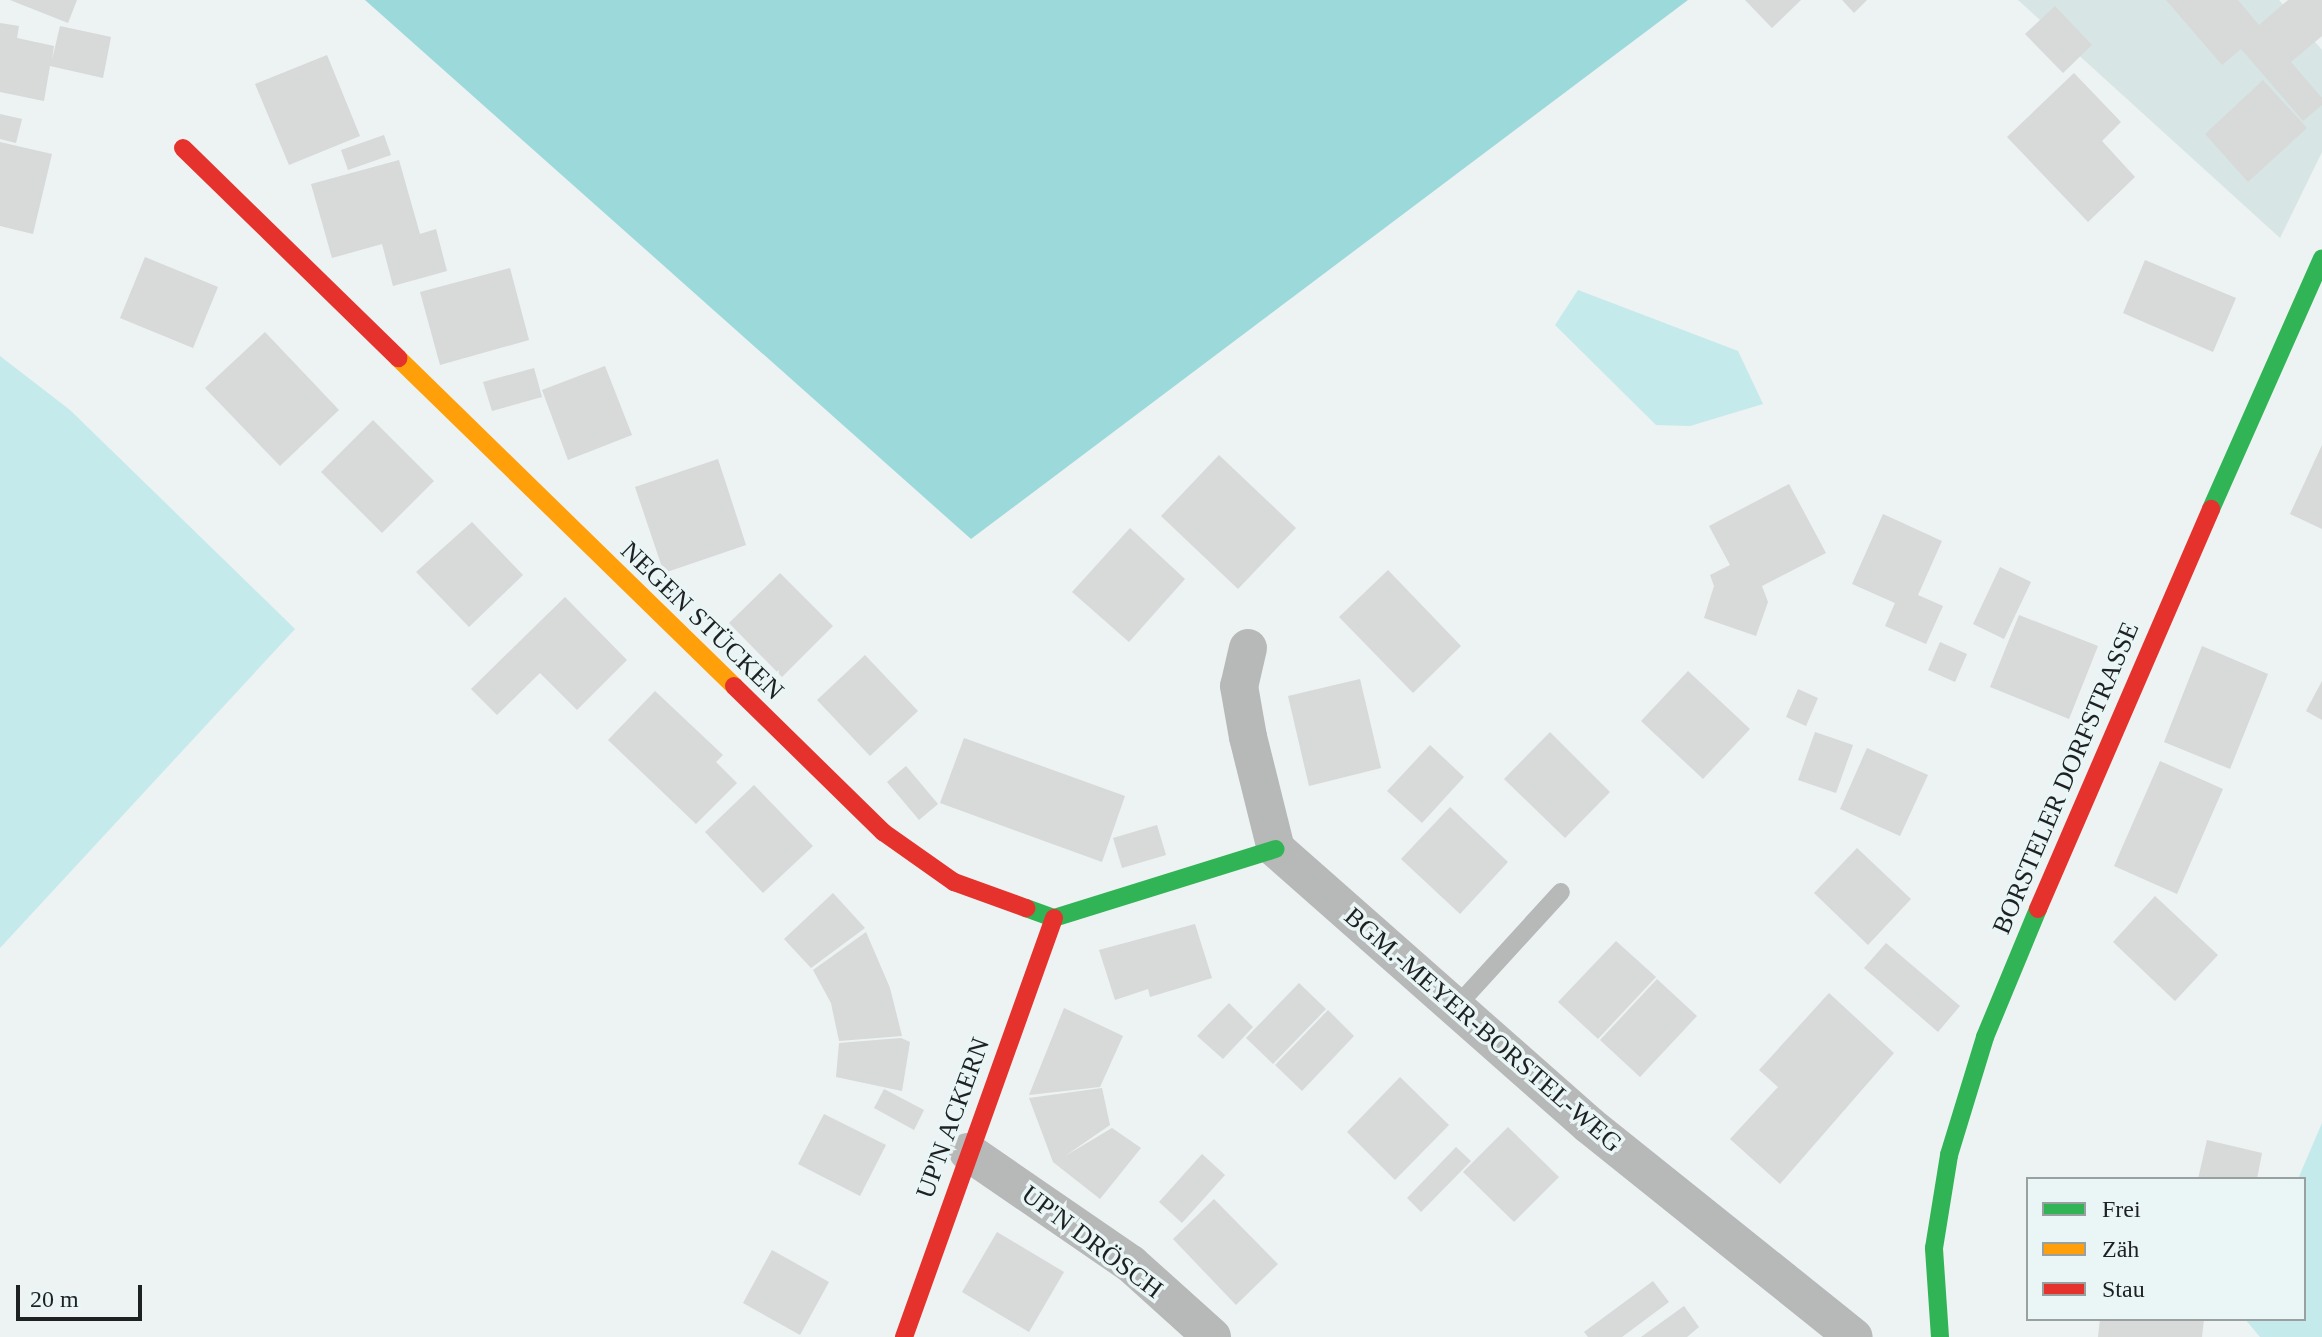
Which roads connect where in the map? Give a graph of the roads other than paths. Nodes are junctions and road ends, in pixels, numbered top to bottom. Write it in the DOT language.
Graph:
graph roads {
  1 [pos="183,148"];
  2 [pos="2322,259"];
  3 [pos="1248,648"];
  4 [pos="1276,849"];
  5 [pos="1561,892"];
  6 [pos="1054,918"];
  7 [pos="1455,1008"];
  8 [pos="968,1152"];
  9 [pos="904,1337"];
  10 [pos="1212,1337"];
  11 [pos="1854,1337"];
  12 [pos="1940,1337"];
  1 -- 6 [label="street, NEGEN STÜCKEN"];
  2 -- 12 [label="street, BORSTELER DORFSTRASSE"];
  3 -- 4 [label="street"];
  4 -- 6 [label="street"];
  4 -- 7 [label="street, BGM.-MEYER-BORSTEL-WEG"];
  5 -- 7 [label="lane"];
  6 -- 8 [label="street, UP'N ACKERN"];
  7 -- 11 [label="street, BGM.-MEYER-BORSTEL-WEG"];
  8 -- 9 [label="street, UP'N ACKERN"];
  8 -- 10 [label="street, UP'N DRÖSCH"];
}
